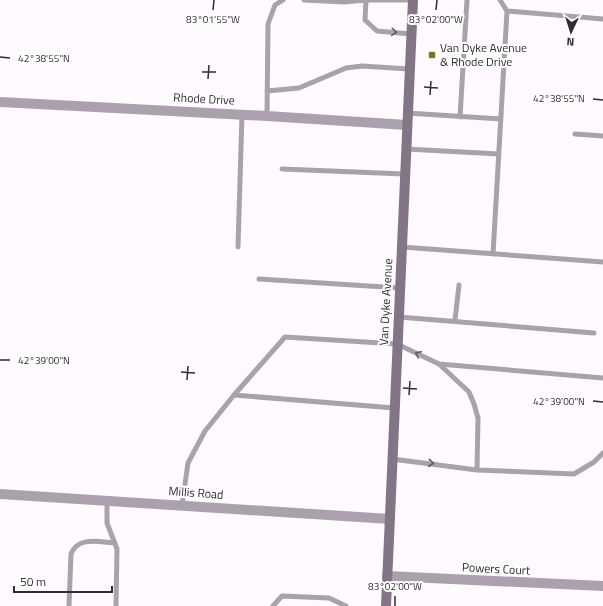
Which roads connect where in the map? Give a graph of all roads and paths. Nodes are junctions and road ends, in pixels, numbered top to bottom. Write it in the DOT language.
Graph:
graph roads {
  1 [pos="283,0"];
  2 [pos="304,0"];
  3 [pos="366,0"];
  4 [pos="408,0"];
  5 [pos="413,0"];
  6 [pos="467,0"];
  7 [pos="500,0"];
  8 [pos="507,11"];
  9 [pos="603,19"];
  10 [pos="411,34"];
  11 [pos="409,69"];
  12 [pos="267,91"];
  13 [pos="0,102"];
  14 [pos="407,113"];
  15 [pos="242,114"];
  16 [pos="267,116"];
  17 [pos="460,116"];
  18 [pos="501,119"];
  19 [pos="406,125"];
  20 [pos="576,134"];
  21 [pos="603,136"];
  22 [pos="405,149"];
  23 [pos="499,154"];
  24 [pos="282,169"];
  25 [pos="404,174"];
  26 [pos="238,247"];
  27 [pos="402,247"];
  28 [pos="493,254"];
  29 [pos="603,262"];
  30 [pos="259,278"];
  31 [pos="458,285"];
  32 [pos="400,288"];
  33 [pos="399,317"];
  34 [pos="455,320"];
  35 [pos="594,333"];
  36 [pos="397,344"];
  37 [pos="439,364"];
  38 [pos="603,378"];
  39 [pos="234,395"];
  40 [pos="394,408"];
  41 [pos="603,453"];
  42 [pos="392,459"];
  43 [pos="477,470"];
  44 [pos="0,494"];
  45 [pos="107,500"];
  46 [pos="182,505"];
  47 [pos="390,519"];
  48 [pos="115,543"];
  49 [pos="387,576"];
  50 [pos="603,586"];
  51 [pos="69,606"];
  52 [pos="116,606"];
  53 [pos="274,606"];
  54 [pos="346,606"];
  55 [pos="386,606"];
  1 -- 12 [label="lane"];
  2 -- 3 [label="lane"];
  3 -- 4 [label="lane"];
  3 -- 10 [label="lane, one-way"];
  5 -- 10 [label="main road, Van Dyke Avenue"];
  6 -- 17 [label="lane"];
  7 -- 8 [label="lane"];
  8 -- 9 [label="lane"];
  8 -- 18 [label="lane"];
  10 -- 11 [label="main road, Van Dyke Avenue"];
  11 -- 12 [label="lane"];
  11 -- 14 [label="main road, Van Dyke Avenue"];
  12 -- 16 [label="lane"];
  13 -- 15 [label="street, Rhode Drive"];
  14 -- 17 [label="lane"];
  14 -- 19 [label="main road, Van Dyke Avenue"];
  15 -- 16 [label="street, Rhode Drive"];
  15 -- 26 [label="lane"];
  16 -- 19 [label="street, Rhode Drive"];
  17 -- 18 [label="lane"];
  18 -- 23 [label="lane"];
  19 -- 22 [label="main road, Van Dyke Avenue"];
  20 -- 21 [label="lane"];
  22 -- 23 [label="lane"];
  22 -- 25 [label="main road, Van Dyke Avenue"];
  23 -- 28 [label="lane"];
  24 -- 25 [label="lane"];
  25 -- 27 [label="main road, Van Dyke Avenue"];
  27 -- 28 [label="lane"];
  27 -- 32 [label="main road, Van Dyke Avenue"];
  28 -- 29 [label="lane"];
  30 -- 32 [label="lane"];
  31 -- 34 [label="lane"];
  32 -- 33 [label="main road, Van Dyke Avenue"];
  33 -- 34 [label="lane"];
  33 -- 36 [label="main road, Van Dyke Avenue"];
  34 -- 35 [label="lane"];
  37 -- 36 [label="lane, one-way"];
  36 -- 39 [label="lane"];
  36 -- 40 [label="main road, Van Dyke Avenue"];
  37 -- 38 [label="lane"];
  37 -- 43 [label="lane"];
  39 -- 40 [label="lane"];
  39 -- 46 [label="lane"];
  40 -- 42 [label="main road, Van Dyke Avenue"];
  41 -- 43 [label="lane"];
  42 -- 43 [label="lane, one-way"];
  42 -- 47 [label="main road, Van Dyke Avenue"];
  44 -- 45 [label="street, Millis Road"];
  45 -- 46 [label="street, Millis Road"];
  45 -- 48 [label="lane"];
  46 -- 47 [label="street, Millis Road"];
  47 -- 49 [label="main road, Van Dyke Avenue"];
  48 -- 51 [label="lane"];
  48 -- 52 [label="lane"];
  49 -- 50 [label="street, Powers Court"];
  49 -- 55 [label="main road, Van Dyke Avenue"];
  53 -- 54 [label="lane"];
}
